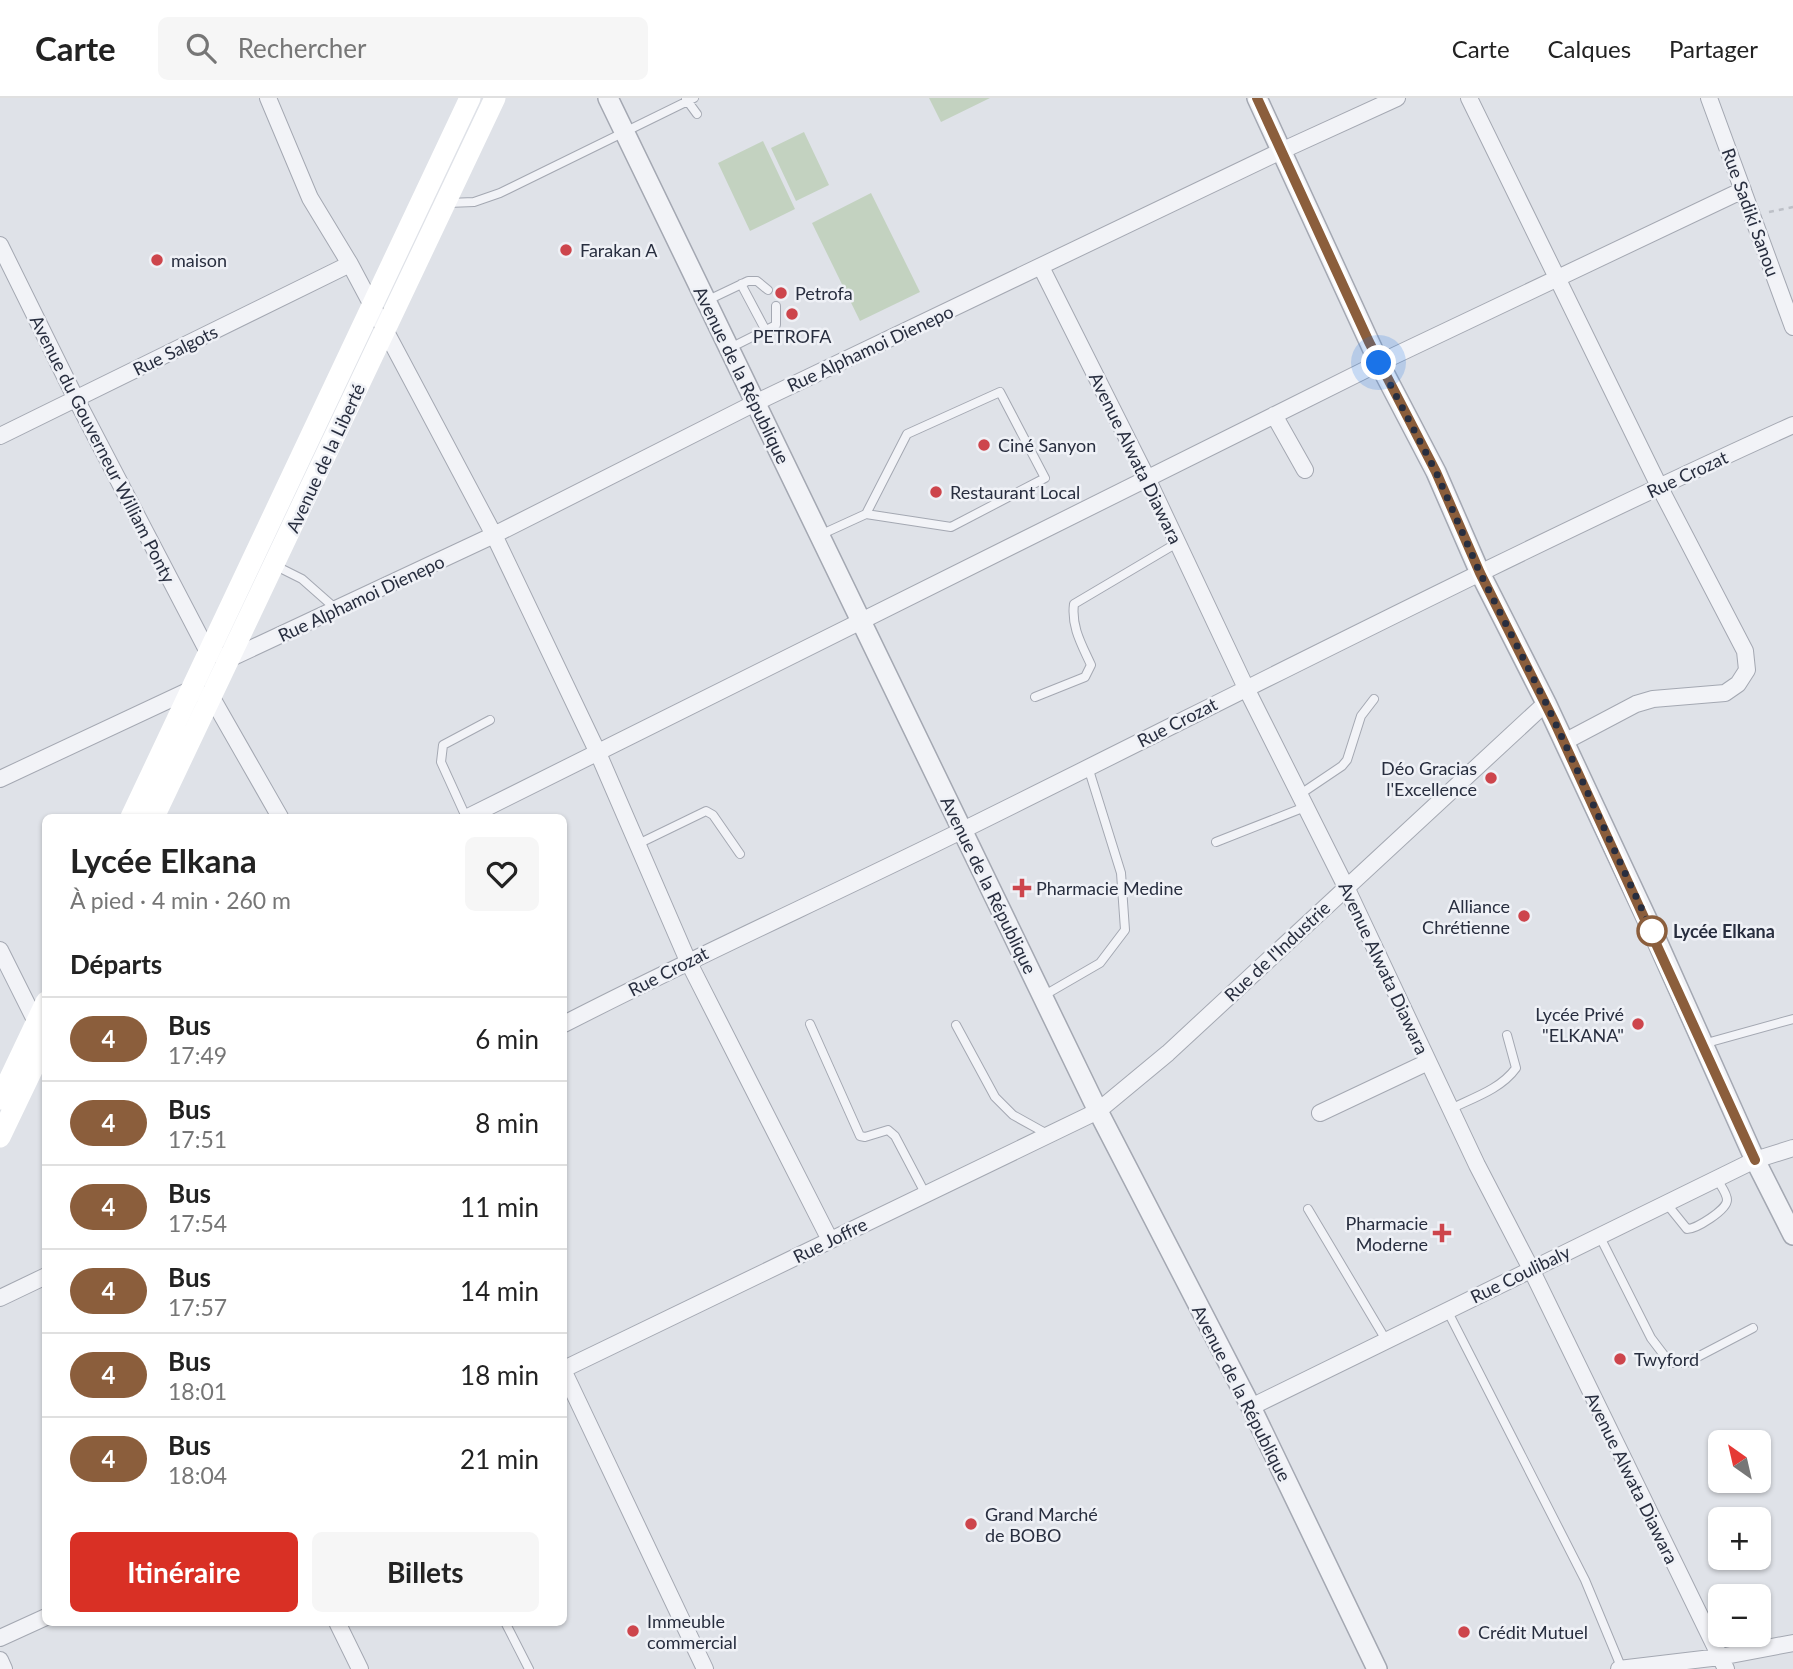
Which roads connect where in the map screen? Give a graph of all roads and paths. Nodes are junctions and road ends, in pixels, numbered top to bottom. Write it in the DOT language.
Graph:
graph roads {
  1 [pos="268,98"];
  2 [pos="470,98"];
  3 [pos="495,98"];
  4 [pos="608,98"];
  5 [pos="1257,98"];
  6 [pos="1397,98"];
  7 [pos="1469,98"];
  8 [pos="1709,98"];
  9 [pos="689,99"];
  10 [pos="696,114"];
  11 [pos="624,131"];
  12 [pos="1281,151"];
  13 [pos="1743,190"];
  14 [pos="445,203"];
  15 [pos="1793,206"];
  16 [pos="1752,215"];
  17 [pos="0,245"];
  18 [pos="351,264"];
  19 [pos="1041,267"];
  20 [pos="1559,278"];
  21 [pos="741,284"];
  22 [pos="768,290"];
  23 [pos="706,301"];
  24 [pos="776,306"];
  25 [pos="373,308"];
  26 [pos="1793,327"];
  27 [pos="385,331"];
  28 [pos="766,331"];
  29 [pos="728,349"];
  30 [pos="1379,363"];
  31 [pos="76,399"];
  32 [pos="755,403"];
  33 [pos="1274,415"];
  34 [pos="1793,425"];
  35 [pos="0,436"];
  36 [pos="1305,470"];
  37 [pos="1147,478"];
  38 [pos="1659,486"];
  39 [pos="866,514"];
  40 [pos="494,535"];
  41 [pos="820,535"];
  42 [pos="1177,543"];
  43 [pos="274,565"];
  44 [pos="1480,573"];
  45 [pos="336,609"];
  46 [pos="860,621"];
  47 [pos="208,652"];
  48 [pos="231,658"];
  49 [pos="1245,688"];
  50 [pos="190,690"];
  51 [pos="1035,697"];
  52 [pos="212,698"];
  53 [pos="1374,699"];
  54 [pos="1546,703"];
  55 [pos="490,720"];
  56 [pos="1564,742"];
  57 [pos="598,753"];
  58 [pos="1088,767"];
  59 [pos="0,779"];
  60 [pos="1302,801"];
  61 [pos="132,814"];
  62 [pos="155,814"];
  63 [pos="278,814"];
  64 [pos="466,814"];
  65 [pos="473,814"];
  66 [pos="963,830"];
  67 [pos="1216,842"];
  68 [pos="638,844"];
  69 [pos="740,854"];
  70 [pos="1346,887"];
  71 [pos="0,950"];
  72 [pos="688,961"];
  73 [pos="1043,996"];
  74 [pos="1793,1019"];
  75 [pos="567,1022"];
  76 [pos="810,1024"];
  77 [pos="956,1025"];
  78 [pos="41,1034"];
  79 [pos="1507,1035"];
  80 [pos="1703,1044"];
  81 [pos="1428,1062"];
  82 [pos="0,1099"];
  83 [pos="1450,1109"];
  84 [pos="1098,1111"];
  85 [pos="1320,1113"];
  86 [pos="1049,1135"];
  87 [pos="0,1137"];
  88 [pos="1793,1148"];
  89 [pos="1755,1160"];
  90 [pos="1717,1179"];
  91 [pos="925,1193"];
  92 [pos="1666,1203"];
  93 [pos="1308,1209"];
  94 [pos="1793,1235"];
  95 [pos="1599,1236"];
  96 [pos="830,1240"];
  97 [pos="1531,1269"];
  98 [pos="42,1278"];
  99 [pos="0,1298"];
  100 [pos="1447,1310"];
  101 [pos="1753,1328"];
  102 [pos="1386,1340"];
  103 [pos="567,1370"];
  104 [pos="567,1377"];
  105 [pos="1251,1407"];
  106 [pos="42,1619"];
  107 [pos="339,1626"];
  108 [pos="507,1626"];
  109 [pos="0,1638"];
  110 [pos="1793,1643"];
  111 [pos="0,1660"];
  112 [pos="1723,1663"];
  113 [pos="702,1668"];
  114 [pos="4,1669"];
  115 [pos="360,1669"];
  116 [pos="529,1669"];
  117 [pos="1377,1669"];
  118 [pos="1620,1669"];
  1 -- 18 [label="street"];
  2 -- 25 [label="main road, Avenue de la Liberté"];
  3 -- 14 [label="main road, Avenue de la Liberté"];
  4 -- 11 [label="street, Avenue de la République"];
  5 -- 12 [label="street"];
  6 -- 12 [label="street, Rue Alphamoi Dienepo"];
  7 -- 20 [label="street"];
  8 -- 13 [label="street, Rue Sadiki Sanou"];
  9 -- 10 [label="lane"];
  9 -- 11 [label="lane"];
  11 -- 14 [label="lane"];
  11 -- 23 [label="street, Avenue de la République"];
  12 -- 19 [label="street, Rue Alphamoi Dienepo"];
  12 -- 30 [label="street"];
  13 -- 16 [label="street, Rue Sadiki Sanou"];
  13 -- 20 [label="street"];
  14 -- 27 [label="main road, Avenue de la Liberté"];
  15 -- 16 [label="path"];
  16 -- 26 [label="street, Rue Sadiki Sanou"];
  17 -- 31 [label="street, Avenue du Gouverneur William Ponty"];
  18 -- 25 [label="street"];
  18 -- 31 [label="street, Rue Salgots"];
  19 -- 32 [label="street, Rue Alphamoi Dienepo"];
  19 -- 37 [label="street, Avenue Alwata Diawara"];
  20 -- 30 [label="street"];
  20 -- 38 [label="street"];
  21 -- 22 [label="lane"];
  21 -- 23 [label="lane"];
  21 -- 28 [label="lane"];
  23 -- 29 [label="street, Avenue de la République"];
  24 -- 28 [label="lane"];
  25 -- 27 [label="street"];
  25 -- 47 [label="main road, Avenue de la Liberté"];
  27 -- 40 [label="street"];
  27 -- 43 [label="main road, Avenue de la Liberté"];
  28 -- 29 [label="lane"];
  29 -- 32 [label="street, Avenue de la République"];
  30 -- 33 [label="street"];
  30 -- 44 [label="street"];
  31 -- 35 [label="street, Rue Salgots"];
  31 -- 47 [label="street, Avenue du Gouverneur William Ponty"];
  32 -- 40 [label="street, Rue Alphamoi Dienepo"];
  32 -- 41 [label="street, Avenue de la République"];
  33 -- 36 [label="street"];
  33 -- 37 [label="street"];
  34 -- 38 [label="street, Rue Crozat"];
  37 -- 42 [label="street, Avenue Alwata Diawara"];
  37 -- 46 [label="street"];
  38 -- 44 [label="street, Rue Crozat"];
  38 -- 56 [label="street"];
  39 -- 39 [label="lane"];
  39 -- 41 [label="lane"];
  40 -- 45 [label="street, Rue Alphamoi Dienepo"];
  40 -- 57 [label="street"];
  41 -- 46 [label="street, Avenue de la République"];
  42 -- 49 [label="street, Avenue Alwata Diawara"];
  42 -- 51 [label="lane"];
  43 -- 45 [label="lane"];
  43 -- 48 [label="main road, Avenue de la Liberté"];
  44 -- 49 [label="street, Rue Crozat"];
  44 -- 54 [label="street"];
  45 -- 48 [label="street, Rue Alphamoi Dienepo"];
  46 -- 57 [label="street"];
  46 -- 66 [label="street, Avenue de la République"];
  47 -- 48 [label="street"];
  47 -- 50 [label="main road, Avenue de la Liberté"];
  48 -- 52 [label="main road, Avenue de la Liberté"];
  49 -- 58 [label="street, Rue Crozat"];
  49 -- 60 [label="street, Avenue Alwata Diawara"];
  50 -- 52 [label="street"];
  50 -- 59 [label="street"];
  50 -- 61 [label="main road, Avenue de la Liberté"];
  52 -- 62 [label="main road, Avenue de la Liberté"];
  52 -- 63 [label="street"];
  53 -- 60 [label="lane"];
  54 -- 56 [label="street"];
  54 -- 70 [label="street, Rue de l'Industrie"];
  55 -- 64 [label="lane"];
  56 -- 80 [label="street"];
  57 -- 65 [label="street"];
  57 -- 68 [label="street"];
  58 -- 66 [label="street, Rue Crozat"];
  58 -- 73 [label="lane"];
  60 -- 67 [label="lane"];
  60 -- 70 [label="street, Avenue Alwata Diawara"];
  66 -- 72 [label="street, Rue Crozat"];
  66 -- 73 [label="street, Avenue de la République"];
  68 -- 69 [label="lane"];
  68 -- 72 [label="street"];
  70 -- 81 [label="street, Avenue Alwata Diawara"];
  70 -- 84 [label="street, Rue de l'Industrie"];
  71 -- 78 [label="street"];
  72 -- 75 [label="street, Rue Crozat"];
  72 -- 96 [label="street"];
  73 -- 84 [label="street, Avenue de la République"];
  74 -- 80 [label="lane"];
  76 -- 91 [label="lane"];
  77 -- 86 [label="lane"];
  78 -- 82 [label="main road"];
  78 -- 87 [label="main road"];
  79 -- 83 [label="lane"];
  80 -- 89 [label="street"];
  81 -- 83 [label="street, Avenue Alwata Diawara"];
  81 -- 85 [label="street"];
  83 -- 97 [label="street, Avenue Alwata Diawara"];
  84 -- 86 [label="street, Rue Joffre"];
  84 -- 105 [label="street, Avenue de la République"];
  86 -- 91 [label="street, Rue Joffre"];
  88 -- 89 [label="street, Rue Coulibaly"];
  89 -- 90 [label="street, Rue Coulibaly"];
  89 -- 94 [label="street"];
  90 -- 92 [label="street, Rue Coulibaly"];
  90 -- 92 [label="lane"];
  91 -- 96 [label="street, Rue Joffre"];
  92 -- 95 [label="street, Rue Coulibaly"];
  93 -- 102 [label="lane"];
  95 -- 97 [label="street, Rue Coulibaly"];
  95 -- 101 [label="lane"];
  96 -- 103 [label="street, Rue Joffre"];
  97 -- 100 [label="street, Rue Coulibaly"];
  97 -- 112 [label="street, Avenue Alwata Diawara"];
  98 -- 99 [label="street"];
  100 -- 102 [label="street, Rue Coulibaly"];
  100 -- 118 [label="lane"];
  102 -- 105 [label="street, Rue Coulibaly"];
  104 -- 113 [label="street"];
  105 -- 117 [label="street, Avenue de la République"];
  106 -- 109 [label="street"];
  107 -- 115 [label="street"];
  108 -- 116 [label="lane"];
  110 -- 112 [label="street"];
  111 -- 114 [label="street"];
  112 -- 118 [label="street"];
}
